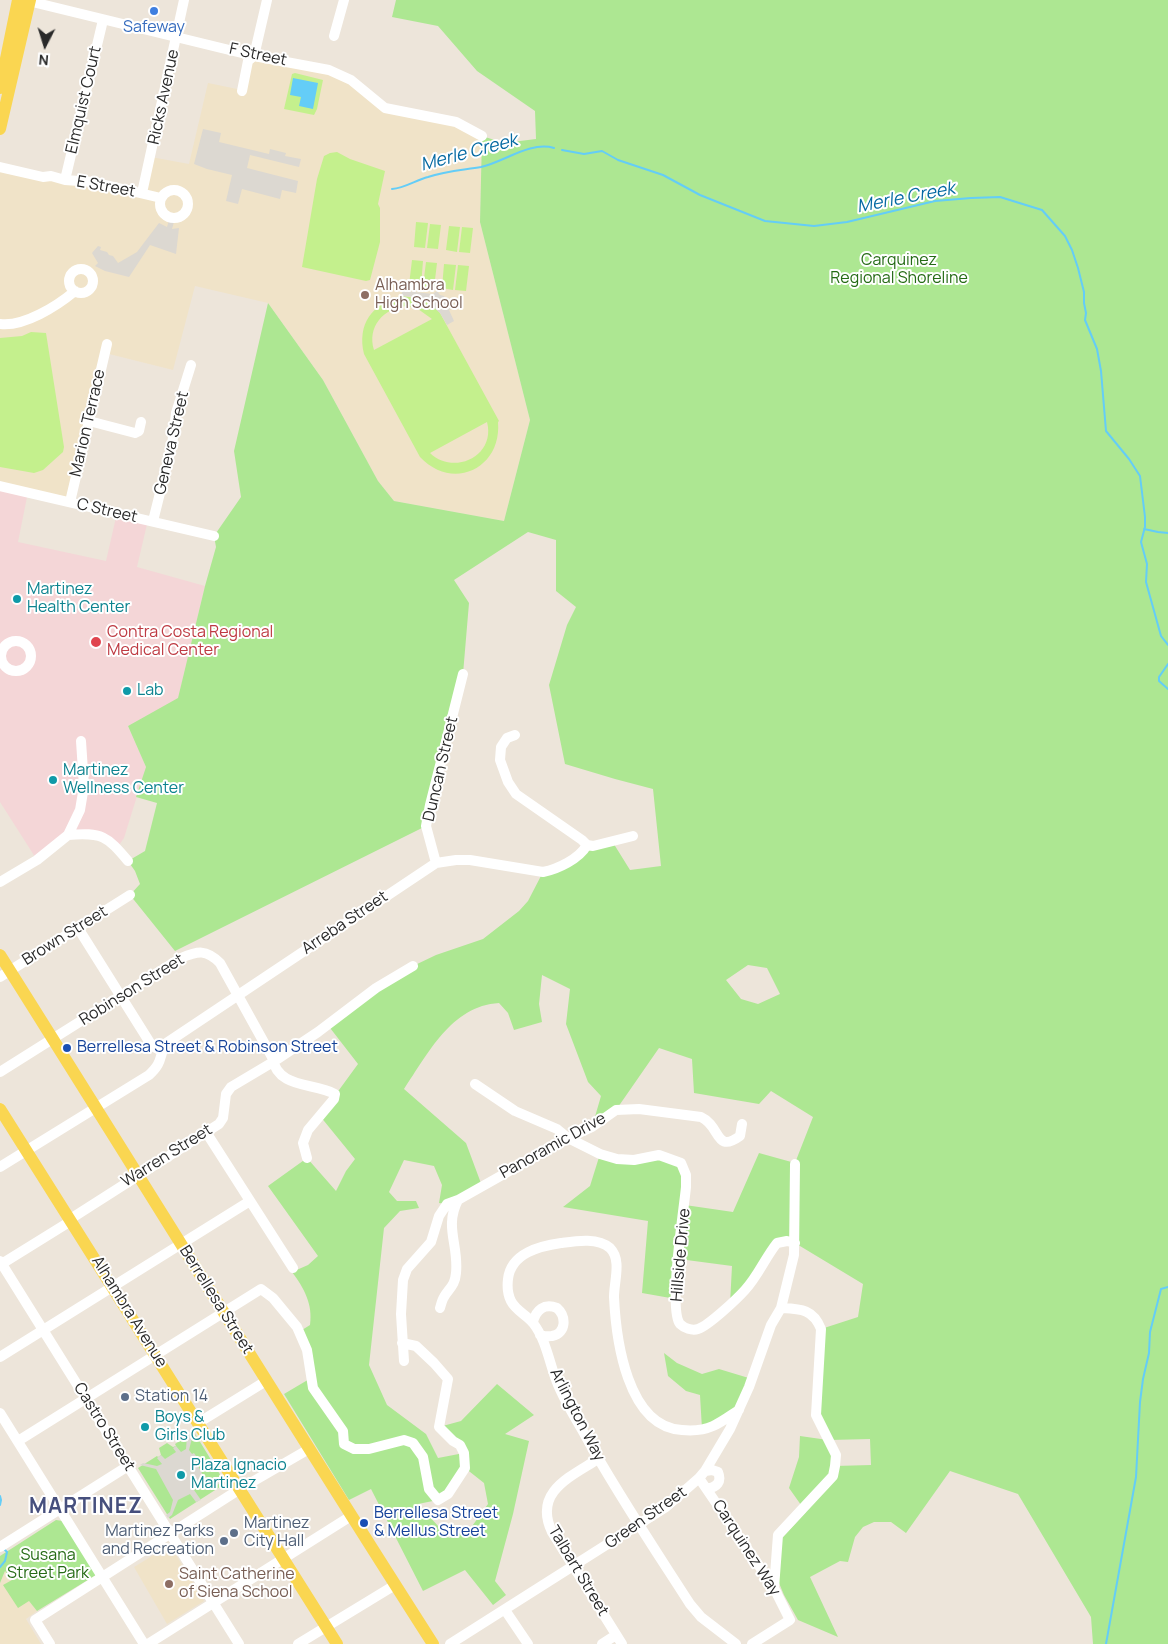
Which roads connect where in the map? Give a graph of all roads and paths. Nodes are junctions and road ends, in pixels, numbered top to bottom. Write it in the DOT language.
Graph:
graph roads {
  1 [pos="25,0"];
  2 [pos="184,0"];
  3 [pos="267,0"];
  4 [pos="344,0"];
  5 [pos="103,20"];
  6 [pos="177,36"];
  7 [pos="334,36"];
  8 [pos="254,56"];
  9 [pos="0,88"];
  10 [pos="242,90"];
  11 [pos="0,129"];
  12 [pos="482,136"];
  13 [pos="0,160"];
  14 [pos="14,166"];
  15 [pos="0,167"];
  16 [pos="65,180"];
  17 [pos="142,193"];
  18 [pos="161,198"];
  19 [pos="75,292"];
  20 [pos="0,324"];
  21 [pos="107,344"];
  22 [pos="191,365"];
  23 [pos="89,421"];
  24 [pos="141,422"];
  25 [pos="0,486"];
  26 [pos="70,502"];
  27 [pos="153,521"];
  28 [pos="214,536"];
  29 [pos="463,674"];
  30 [pos="516,736"];
  31 [pos="81,741"];
  32 [pos="68,835"];
  33 [pos="632,836"];
  34 [pos="586,845"];
  35 [pos="128,861"];
  36 [pos="436,863"];
  37 [pos="0,882"];
  38 [pos="130,895"];
  39 [pos="78,928"];
  40 [pos="0,955"];
  41 [pos="413,966"];
  42 [pos="5,974"];
  43 [pos="238,994"];
  44 [pos="120,997"];
  45 [pos="53,1040"];
  46 [pos="162,1051"];
  47 [pos="273,1062"];
  48 [pos="0,1072"];
  49 [pos="475,1084"];
  50 [pos="95,1108"];
  51 [pos="0,1109"];
  52 [pos="742,1124"];
  53 [pos="206,1132"];
  54 [pos="581,1133"];
  55 [pos="568,1138"];
  56 [pos="582,1144"];
  57 [pos="27,1151"];
  58 [pos="307,1158"];
  59 [pos="795,1164"];
  60 [pos="0,1167"];
  61 [pos="138,1175"];
  62 [pos="458,1200"];
  63 [pos="250,1202"];
  64 [pos="70,1220"];
  65 [pos="795,1243"];
  66 [pos="181,1244"];
  67 [pos="1,1263"];
  68 [pos="293,1268"];
  69 [pos="113,1286"];
  70 [pos="440,1308"];
  71 [pos="781,1308"];
  72 [pos="224,1313"];
  73 [pos="533,1322"];
  74 [pos="42,1330"];
  75 [pos="540,1335"];
  76 [pos="402,1343"];
  77 [pos="155,1354"];
  78 [pos="0,1357"];
  79 [pos="404,1361"];
  80 [pos="266,1381"];
  81 [pos="85,1398"];
  82 [pos="739,1410"];
  83 [pos="0,1412"];
  84 [pos="198,1423"];
  85 [pos="18,1441"];
  86 [pos="309,1449"];
  87 [pos="598,1459"];
  88 [pos="128,1466"];
  89 [pos="702,1475"];
  90 [pos="240,1489"];
  91 [pos="707,1489"];
  92 [pos="60,1509"];
  93 [pos="351,1516"];
  94 [pos="640,1525"];
  95 [pos="170,1533"];
  96 [pos="4,1545"];
  97 [pos="284,1559"];
  98 [pos="574,1567"];
  99 [pos="104,1578"];
  100 [pos="395,1585"];
  101 [pos="774,1588"];
  102 [pos="214,1602"];
  103 [pos="505,1610"];
  104 [pos="326,1627"];
  105 [pos="619,1640"];
  106 [pos="50,1644"];
  107 [pos="144,1644"];
  108 [pos="148,1644"];
  109 [pos="239,1644"];
  110 [pos="298,1644"];
  111 [pos="337,1644"];
  112 [pos="433,1644"];
  113 [pos="450,1644"];
  114 [pos="528,1644"];
  115 [pos="602,1644"];
  116 [pos="736,1644"];
  117 [pos="752,1644"];
  1 -- 5 [label="street, F Street"];
  1 -- 9 [label="main road"];
  1 -- 11 [label="main road"];
  2 -- 6 [label="street, Ricks Avenue"];
  3 -- 8 [label="street"];
  4 -- 7 [label="street"];
  5 -- 6 [label="street, F Street"];
  5 -- 16 [label="street, Elmquist Court"];
  6 -- 8 [label="street, F Street"];
  6 -- 17 [label="street, Ricks Avenue"];
  8 -- 10 [label="street"];
  8 -- 12 [label="street, F Street"];
  13 -- 14 [label="street, E Street"];
  14 -- 15 [label="street, E Street"];
  14 -- 16 [label="street, E Street"];
  16 -- 17 [label="street, E Street"];
  17 -- 18 [label="street, E Street"];
  19 -- 20 [label="street"];
  21 -- 23 [label="street, Marion Terrace"];
  22 -- 27 [label="street, Geneva Street"];
  23 -- 24 [label="street"];
  23 -- 26 [label="street, Marion Terrace"];
  25 -- 26 [label="street, C Street"];
  26 -- 27 [label="street, C Street"];
  27 -- 28 [label="street, C Street"];
  29 -- 36 [label="street, Duncan Street"];
  30 -- 34 [label="street"];
  31 -- 32 [label="street"];
  32 -- 35 [label="street"];
  32 -- 37 [label="street"];
  33 -- 34 [label="street"];
  34 -- 36 [label="street, Arreba Street"];
  36 -- 43 [label="street, Arreba Street"];
  38 -- 39 [label="street, Brown Street"];
  39 -- 42 [label="street, Brown Street"];
  39 -- 44 [label="street"];
  40 -- 42 [label="main road, Berrellesa Street"];
  41 -- 47 [label="street, Warren Street"];
  42 -- 45 [label="main road, Berrellesa Street"];
  43 -- 44 [label="street, Robinson Street"];
  43 -- 46 [label="street, Arreba Street"];
  43 -- 47 [label="street, Robinson Street"];
  44 -- 45 [label="street, Robinson Street"];
  44 -- 46 [label="street"];
  45 -- 48 [label="street, Robinson Street"];
  45 -- 50 [label="main road, Berrellesa Street"];
  46 -- 50 [label="street, Arreba Street"];
  47 -- 53 [label="street, Warren Street"];
  47 -- 58 [label="street, Robinson Street"];
  49 -- 55 [label="street, Hillside Drive"];
  50 -- 57 [label="street, Arreba Street"];
  50 -- 61 [label="main road, Berrellesa Street"];
  51 -- 57 [label="main road, Alhambra Avenue"];
  52 -- 54 [label="street, Panoramic Drive"];
  53 -- 61 [label="street, Warren Street"];
  53 -- 63 [label="street"];
  54 -- 55 [label="street, Panoramic Drive"];
  54 -- 56 [label="street"];
  55 -- 56 [label="street, Hillside Drive"];
  55 -- 62 [label="street, Panoramic Drive"];
  56 -- 65 [label="street, Hillside Drive"];
  57 -- 60 [label="street, Arreba Street"];
  57 -- 64 [label="main road, Alhambra Avenue"];
  59 -- 65 [label="street, Green Street"];
  61 -- 64 [label="street, Warren Street"];
  61 -- 66 [label="main road, Berrellesa Street"];
  62 -- 70 [label="street"];
  62 -- 76 [label="street, Panoramic Drive"];
  63 -- 66 [label="street"];
  63 -- 68 [label="street"];
  64 -- 67 [label="street, Warren Street"];
  64 -- 69 [label="main road, Alhambra Avenue"];
  65 -- 71 [label="street, Green Street"];
  66 -- 69 [label="street"];
  66 -- 72 [label="main road, Berrellesa Street"];
  67 -- 74 [label="street, Castro Street"];
  69 -- 74 [label="street"];
  69 -- 77 [label="main road, Alhambra Avenue"];
  71 -- 82 [label="street, Green Street"];
  71 -- 101 [label="street"];
  72 -- 76 [label="street"];
  72 -- 77 [label="street"];
  72 -- 80 [label="main road, Berrellesa Street"];
  73 -- 75 [label="street, Arlington Way"];
  73 -- 75 [label="street"];
  73 -- 82 [label="street, Arlington Way"];
  74 -- 78 [label="street"];
  74 -- 81 [label="street, Castro Street"];
  75 -- 87 [label="street, Arlington Way"];
  76 -- 79 [label="street, Panoramic Drive"];
  77 -- 81 [label="street"];
  77 -- 84 [label="main road, Alhambra Avenue"];
  80 -- 84 [label="street"];
  80 -- 86 [label="main road, Berrellesa Street"];
  81 -- 85 [label="street"];
  81 -- 88 [label="street, Castro Street"];
  82 -- 89 [label="street, Green Street"];
  83 -- 85 [label="street"];
  84 -- 90 [label="main road, Alhambra Avenue"];
  85 -- 92 [label="street"];
  86 -- 90 [label="street"];
  86 -- 93 [label="main road, Berrellesa Street"];
  87 -- 94 [label="street, Arlington Way"];
  87 -- 98 [label="street, Talbart Street"];
  88 -- 92 [label="street"];
  88 -- 95 [label="street, Castro Street"];
  89 -- 91 [label="street, Carquinez Way"];
  89 -- 91 [label="street"];
  89 -- 94 [label="street, Green Street"];
  90 -- 95 [label="street"];
  90 -- 97 [label="main road, Alhambra Avenue"];
  91 -- 101 [label="street, Carquinez Way"];
  92 -- 96 [label="street"];
  92 -- 99 [label="street"];
  93 -- 97 [label="street"];
  93 -- 100 [label="main road, Berrellesa Street"];
  94 -- 98 [label="street, Green Street"];
  94 -- 116 [label="street, Arlington Way"];
  95 -- 99 [label="street"];
  95 -- 102 [label="street, Castro Street"];
  97 -- 102 [label="street"];
  97 -- 104 [label="main road, Alhambra Avenue"];
  98 -- 103 [label="street, Green Street"];
  98 -- 105 [label="street, Talbart Street"];
  99 -- 106 [label="street"];
  99 -- 107 [label="street"];
  100 -- 104 [label="street"];
  100 -- 112 [label="main road, Berrellesa Street"];
  101 -- 117 [label="street, Carquinez Way"];
  102 -- 108 [label="street"];
  102 -- 109 [label="street, Castro Street"];
  103 -- 113 [label="street, Green Street"];
  103 -- 114 [label="street"];
  104 -- 110 [label="street"];
  104 -- 111 [label="main road, Alhambra Avenue"];
  105 -- 115 [label="street"];
}
